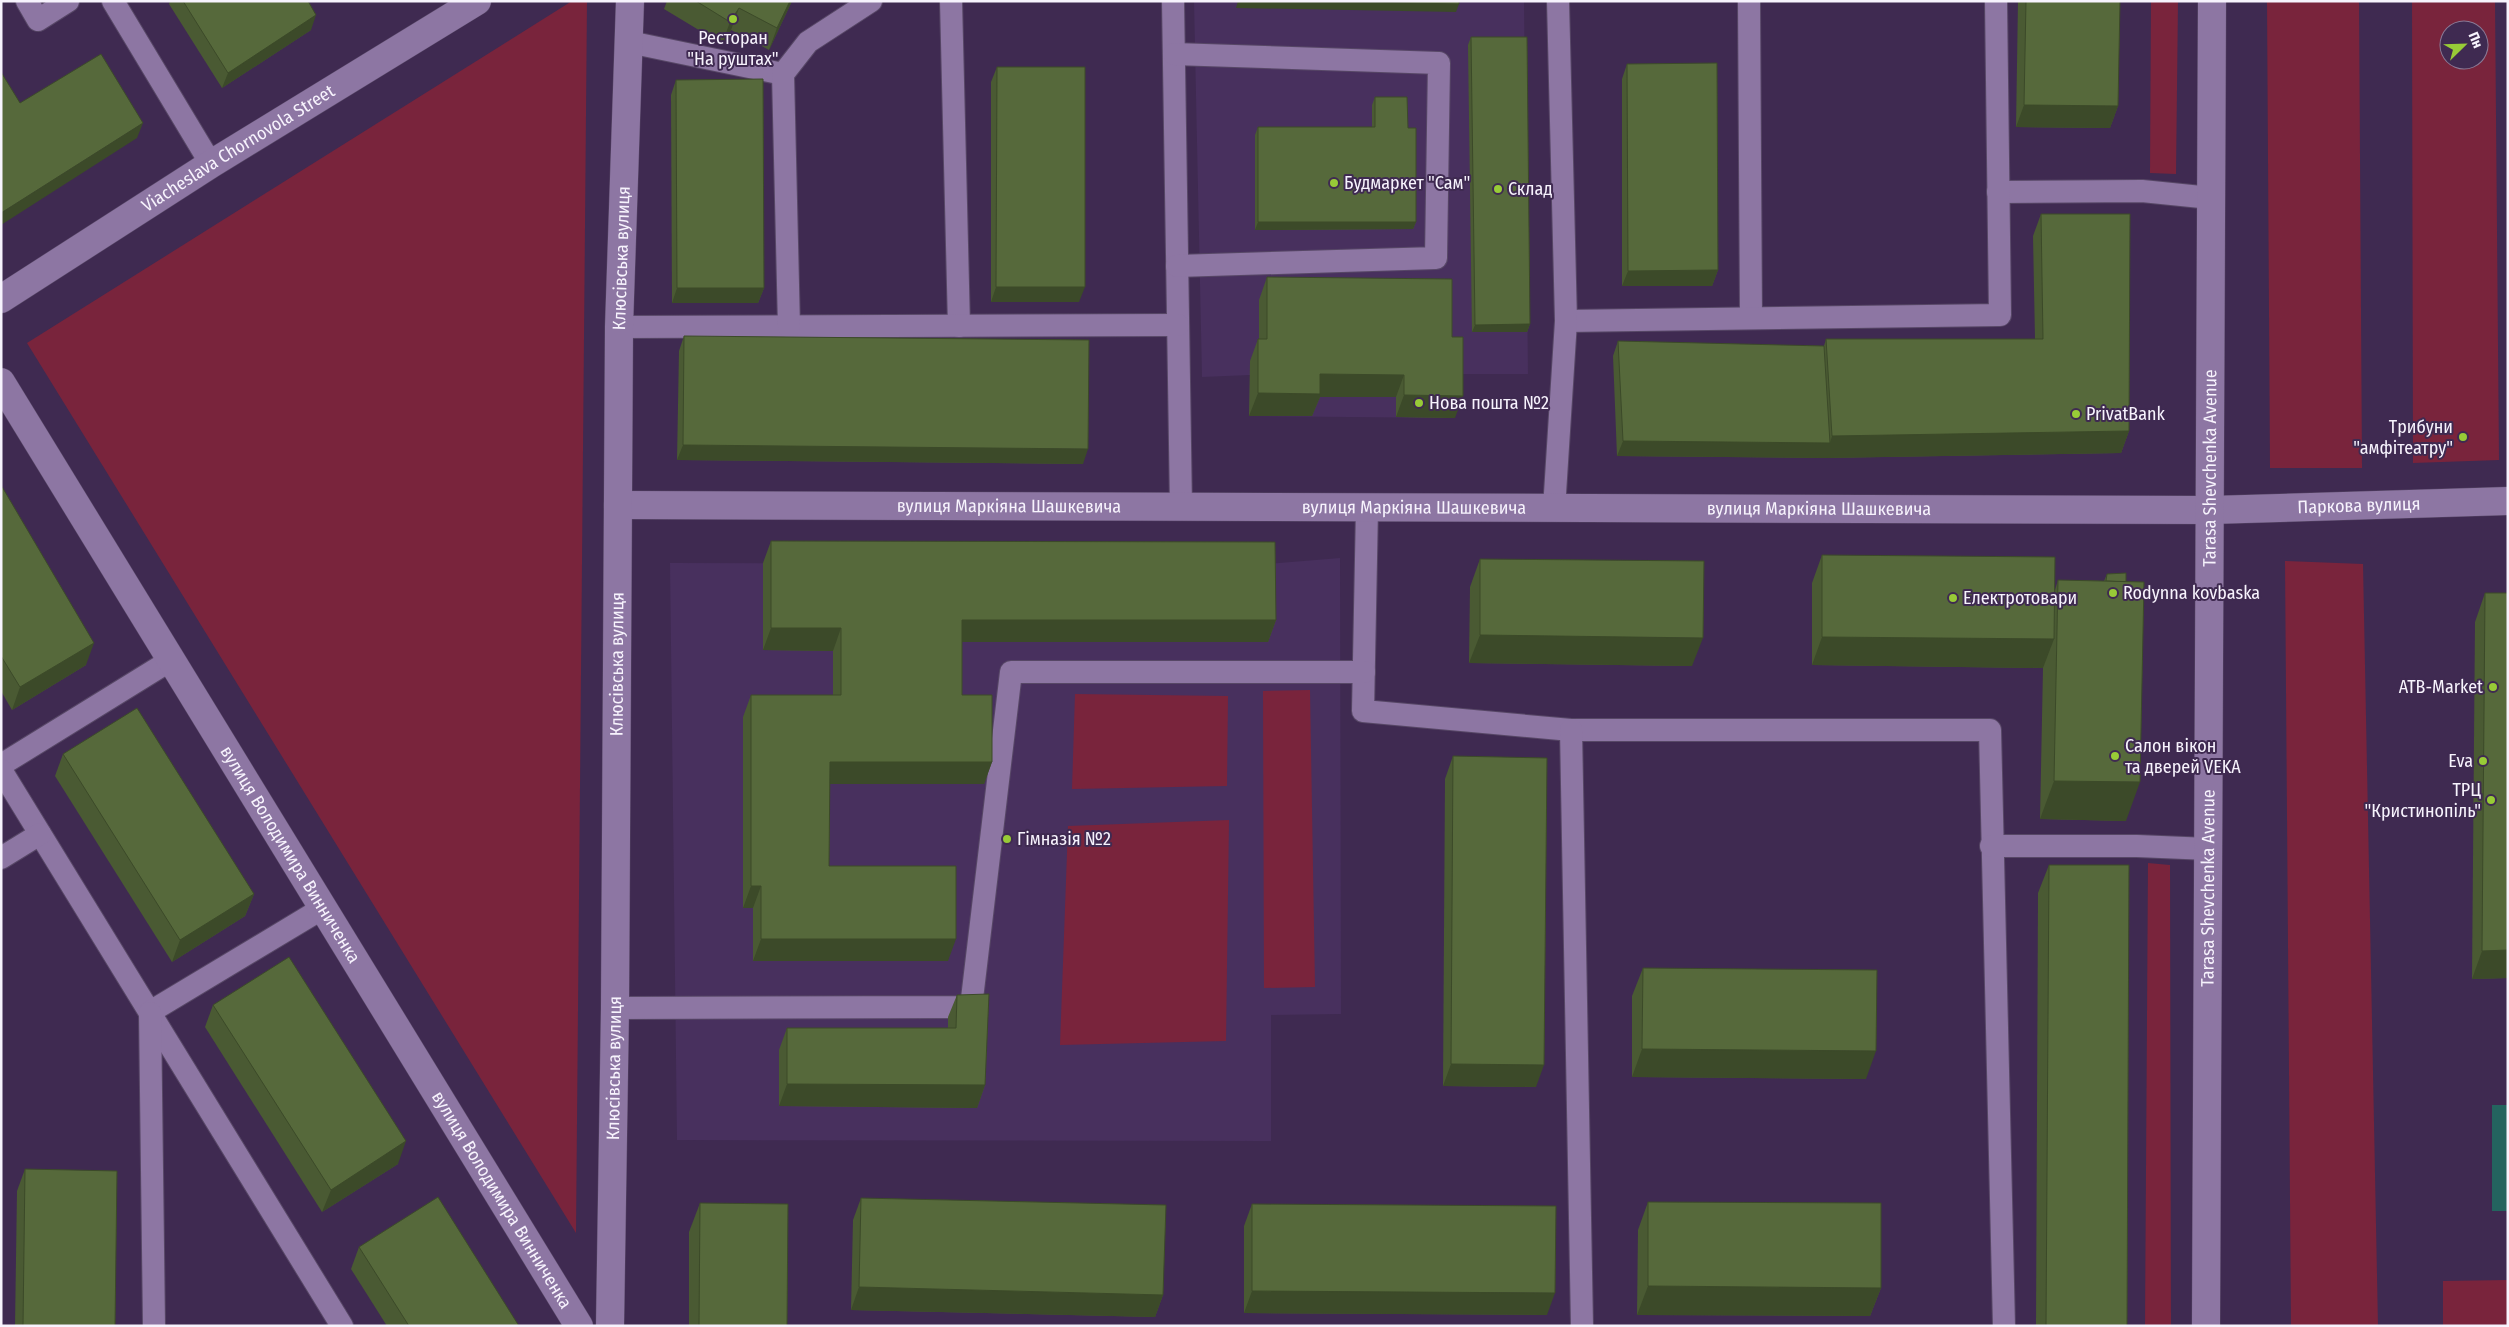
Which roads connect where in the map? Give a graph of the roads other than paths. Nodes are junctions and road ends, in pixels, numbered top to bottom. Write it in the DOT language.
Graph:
graph roads {
  1 [pos="27,1"];
  2 [pos="68,1"];
  3 [pos="113,1"];
  4 [pos="477,1"];
  5 [pos="630,1"];
  6 [pos="872,1"];
  7 [pos="951,1"];
  8 [pos="1173,1"];
  9 [pos="1558,1"];
  10 [pos="1749,1"];
  11 [pos="1996,1"];
  12 [pos="2212,1"];
  13 [pos="628,42"];
  14 [pos="1174,54"];
  15 [pos="783,74"];
  16 [pos="211,164"];
  17 [pos="1998,192"];
  18 [pos="2211,198"];
  19 [pos="1177,266"];
  20 [pos="1,299"];
  21 [pos="1751,318"];
  22 [pos="1566,321"];
  23 [pos="1178,325"];
  24 [pos="959,326"];
  25 [pos="619,327"];
  26 [pos="789,327"];
  27 [pos="1,382"];
  28 [pos="2508,501"];
  29 [pos="618,505"];
  30 [pos="1181,507"];
  31 [pos="1367,508"];
  32 [pos="1554,509"];
  33 [pos="2211,510"];
  34 [pos="171,660"];
  35 [pos="1364,672"];
  36 [pos="1571,730"];
  37 [pos="1,765"];
  38 [pos="1,770"];
  39 [pos="40,834"];
  40 [pos="1991,846"];
  41 [pos="2209,849"];
  42 [pos="1,858"];
  43 [pos="323,908"];
  44 [pos="615,1008"];
  45 [pos="150,1012"];
  46 [pos="154,1326"];
  47 [pos="342,1326"];
  48 [pos="579,1326"];
  49 [pos="610,1326"];
  50 [pos="1582,1326"];
  51 [pos="2004,1326"];
  52 [pos="2206,1326"];
  1 -- 2 [label="lane"];
  3 -- 16 [label="lane"];
  4 -- 16 [label="street, Viacheslava Chornovola Street"];
  5 -- 13 [label="street, Клюсівська вулиця"];
  6 -- 15 [label="lane"];
  7 -- 24 [label="lane"];
  8 -- 14 [label="lane"];
  9 -- 22 [label="lane"];
  10 -- 21 [label="lane"];
  11 -- 17 [label="lane"];
  12 -- 18 [label="street, Tarasa Shevchenka Avenue"];
  13 -- 15 [label="lane"];
  13 -- 25 [label="street, Клюсівська вулиця"];
  14 -- 19 [label="lane"];
  14 -- 19 [label="lane"];
  15 -- 26 [label="lane"];
  16 -- 20 [label="street, Viacheslava Chornovola Street"];
  17 -- 18 [label="lane"];
  17 -- 21 [label="lane"];
  18 -- 33 [label="street, Tarasa Shevchenka Avenue"];
  19 -- 23 [label="lane"];
  21 -- 22 [label="lane"];
  22 -- 32 [label="lane"];
  23 -- 24 [label="lane"];
  23 -- 30 [label="lane"];
  24 -- 26 [label="lane"];
  25 -- 26 [label="lane"];
  25 -- 29 [label="street, Клюсівська вулиця"];
  27 -- 34 [label="street, вулиця Володимира Винниченка"];
  28 -- 33 [label="street, Паркова вулиця"];
  29 -- 30 [label="street, вулиця Маркіяна Шашкевича"];
  29 -- 44 [label="street, Клюсівська вулиця"];
  30 -- 31 [label="street, вулиця Маркіяна Шашкевича"];
  31 -- 32 [label="street, вулиця Маркіяна Шашкевича"];
  31 -- 35 [label="lane"];
  32 -- 33 [label="street, вулиця Маркіяна Шашкевича"];
  33 -- 41 [label="street, Tarasa Shevchenka Avenue"];
  34 -- 37 [label="lane"];
  34 -- 43 [label="street, вулиця Володимира Винниченка"];
  35 -- 36 [label="lane"];
  35 -- 44 [label="lane"];
  36 -- 40 [label="lane"];
  36 -- 50 [label="lane"];
  38 -- 39 [label="lane"];
  39 -- 42 [label="lane"];
  39 -- 45 [label="lane"];
  40 -- 41 [label="lane"];
  40 -- 51 [label="lane"];
  41 -- 52 [label="street, Tarasa Shevchenka Avenue"];
  43 -- 45 [label="lane"];
  43 -- 48 [label="street, вулиця Володимира Винниченка"];
  44 -- 49 [label="street, Клюсівська вулиця"];
  45 -- 46 [label="lane"];
  45 -- 47 [label="lane"];
}
